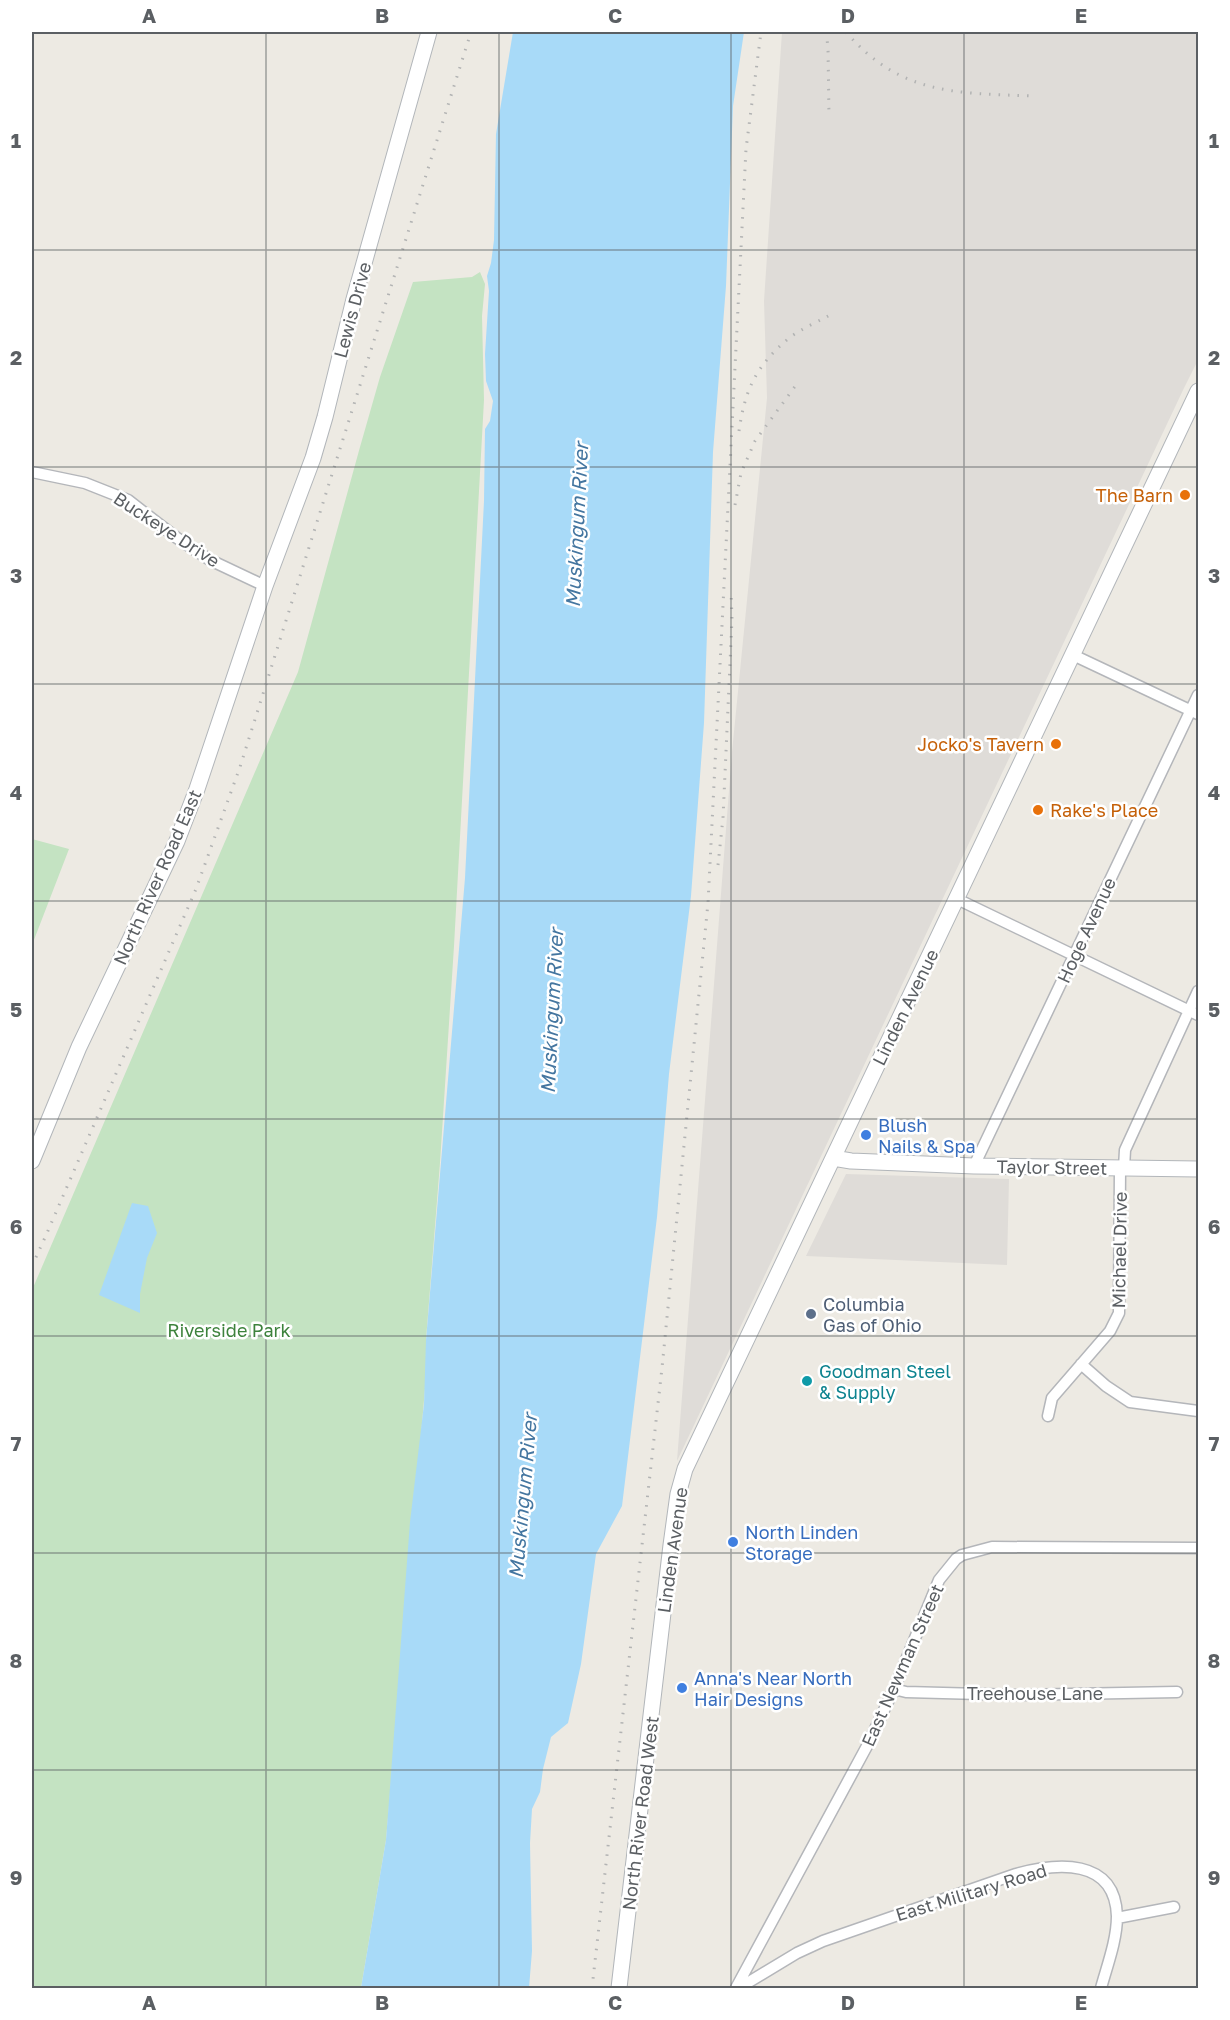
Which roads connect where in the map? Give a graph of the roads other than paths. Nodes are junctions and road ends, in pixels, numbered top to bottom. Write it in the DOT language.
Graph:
graph roads {
  1 [pos="429,32"];
  2 [pos="1198,391"];
  3 [pos="32,472"];
  4 [pos="265,586"];
  5 [pos="1073,655"];
  6 [pos="1198,695"];
  7 [pos="1195,712"];
  8 [pos="957,899"];
  9 [pos="1074,956"];
  10 [pos="1198,992"];
  11 [pos="1194,1013"];
  12 [pos="833,1158"];
  13 [pos="32,1161"];
  14 [pos="974,1166"];
  15 [pos="1122,1168"];
  16 [pos="1198,1169"];
  17 [pos="1082,1364"];
  18 [pos="1198,1411"];
  19 [pos="1048,1416"];
  20 [pos="1198,1548"];
  21 [pos="660,1637"];
  22 [pos="894,1689"];
  23 [pos="1177,1692"];
  24 [pos="1174,1907"];
  25 [pos="1117,1917"];
  26 [pos="619,1989"];
  27 [pos="737,1989"];
  28 [pos="1101,1989"];
  1 -- 4 [label="street, Lewis Drive"];
  2 -- 5 [label="street, Linden Avenue"];
  3 -- 4 [label="street, Buckeye Drive"];
  4 -- 13 [label="street, North River Road East"];
  5 -- 7 [label="street"];
  5 -- 8 [label="street, Linden Avenue"];
  6 -- 7 [label="street, Hoge Avenue"];
  7 -- 9 [label="street, Hoge Avenue"];
  8 -- 9 [label="street"];
  8 -- 12 [label="street, Linden Avenue"];
  9 -- 11 [label="street"];
  9 -- 14 [label="street, Hoge Avenue"];
  10 -- 11 [label="street, Michael Drive"];
  11 -- 15 [label="street, Michael Drive"];
  12 -- 14 [label="street, Taylor Street"];
  12 -- 21 [label="street, Linden Avenue"];
  14 -- 15 [label="street, Taylor Street"];
  15 -- 16 [label="street, Taylor Street"];
  15 -- 17 [label="street, Michael Drive"];
  17 -- 18 [label="street"];
  17 -- 19 [label="street, Michael Drive"];
  20 -- 22 [label="street, East Newman Street"];
  21 -- 26 [label="street, North River Road West"];
  22 -- 23 [label="street, Treehouse Lane"];
  22 -- 27 [label="street, East Newman Street"];
  24 -- 25 [label="street"];
  25 -- 27 [label="street, East Military Road"];
  25 -- 28 [label="street, East Military Road"];
}
